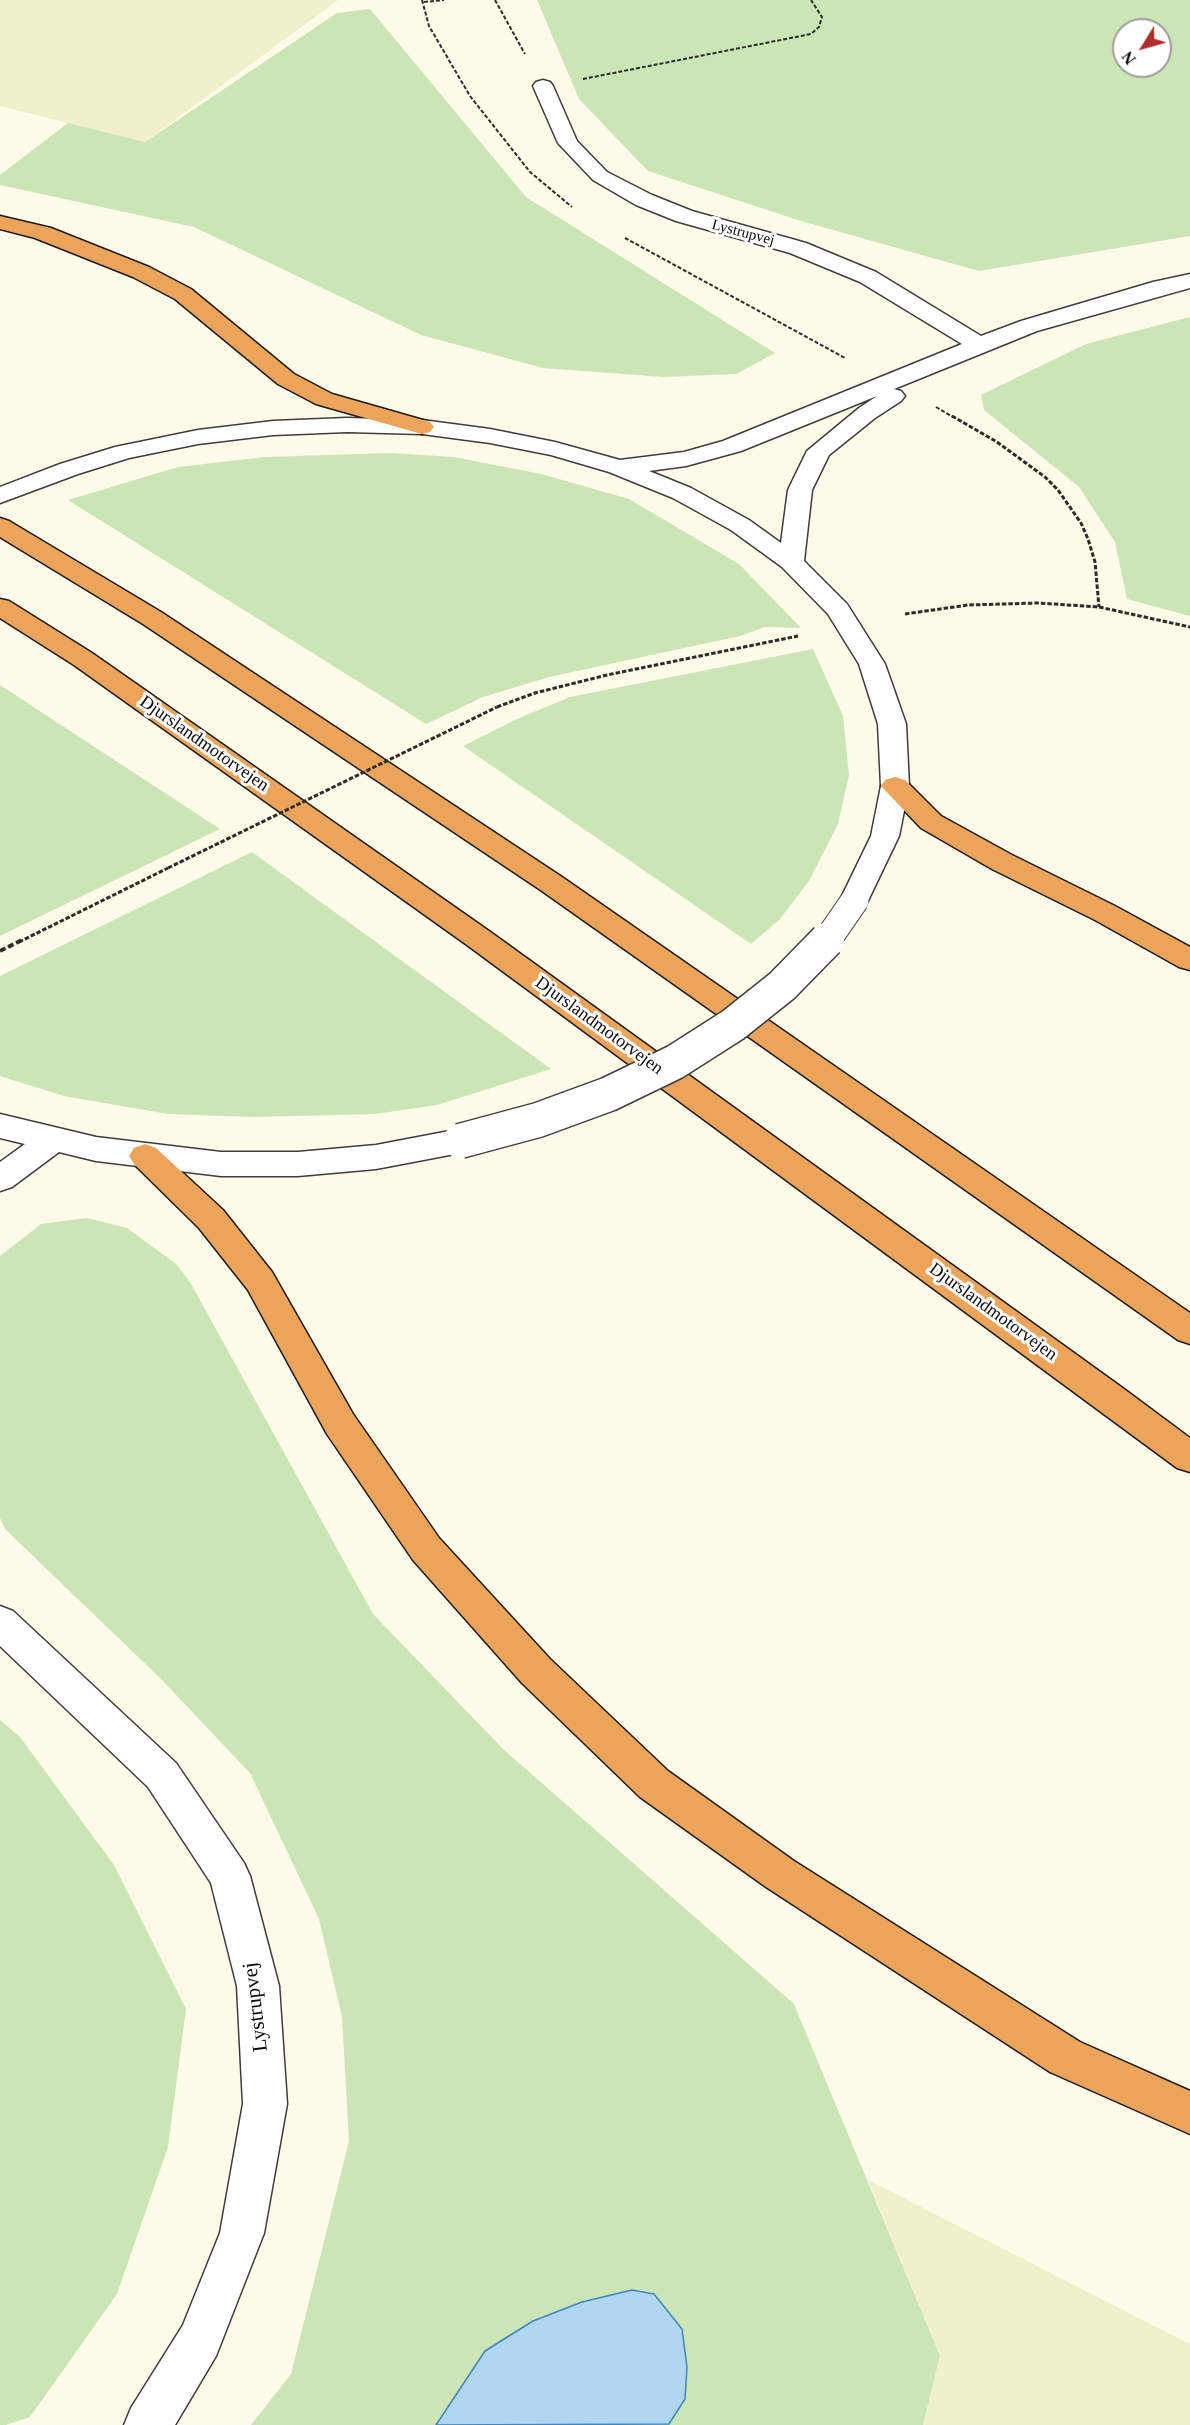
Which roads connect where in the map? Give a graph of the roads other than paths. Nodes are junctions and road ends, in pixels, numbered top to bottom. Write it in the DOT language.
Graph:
graph roads {
  1 [pos="543,86"];
  2 [pos="0,222"];
  3 [pos="1190,281"];
  4 [pos="979,345"];
  5 [pos="953,357"];
  6 [pos="422,428"];
  7 [pos="618,467"];
  8 [pos="0,496"];
  9 [pos="0,526"];
  10 [pos="791,562"];
  11 [pos="0,607"];
  12 [pos="895,786"];
  13 [pos="1190,960"];
  14 [pos="0,1126"];
  15 [pos="53,1140"];
  16 [pos="145,1156"];
  17 [pos="0,1179"];
  18 [pos="1190,1331"];
  19 [pos="1190,1458"];
  20 [pos="0,1622"];
  21 [pos="1190,2113"];
  22 [pos="148,2425"];
  1 -- 4 [label="street, Lystrupvej"];
  2 -- 6 [label="highway"];
  3 -- 4 [label="street"];
  4 -- 5 [label="street"];
  5 -- 7 [label="street"];
  5 -- 10 [label="street"];
  6 -- 7 [label="street"];
  6 -- 8 [label="street"];
  7 -- 10 [label="street"];
  9 -- 18 [label="highway"];
  10 -- 12 [label="street"];
  11 -- 19 [label="highway, Djurslandmotorvejen"];
  12 -- 13 [label="highway"];
  12 -- 16 [label="street, bridge"];
  14 -- 15 [label="street"];
  15 -- 16 [label="street"];
  15 -- 17 [label="street"];
  16 -- 21 [label="highway"];
  20 -- 22 [label="street, Lystrupvej"];
}
